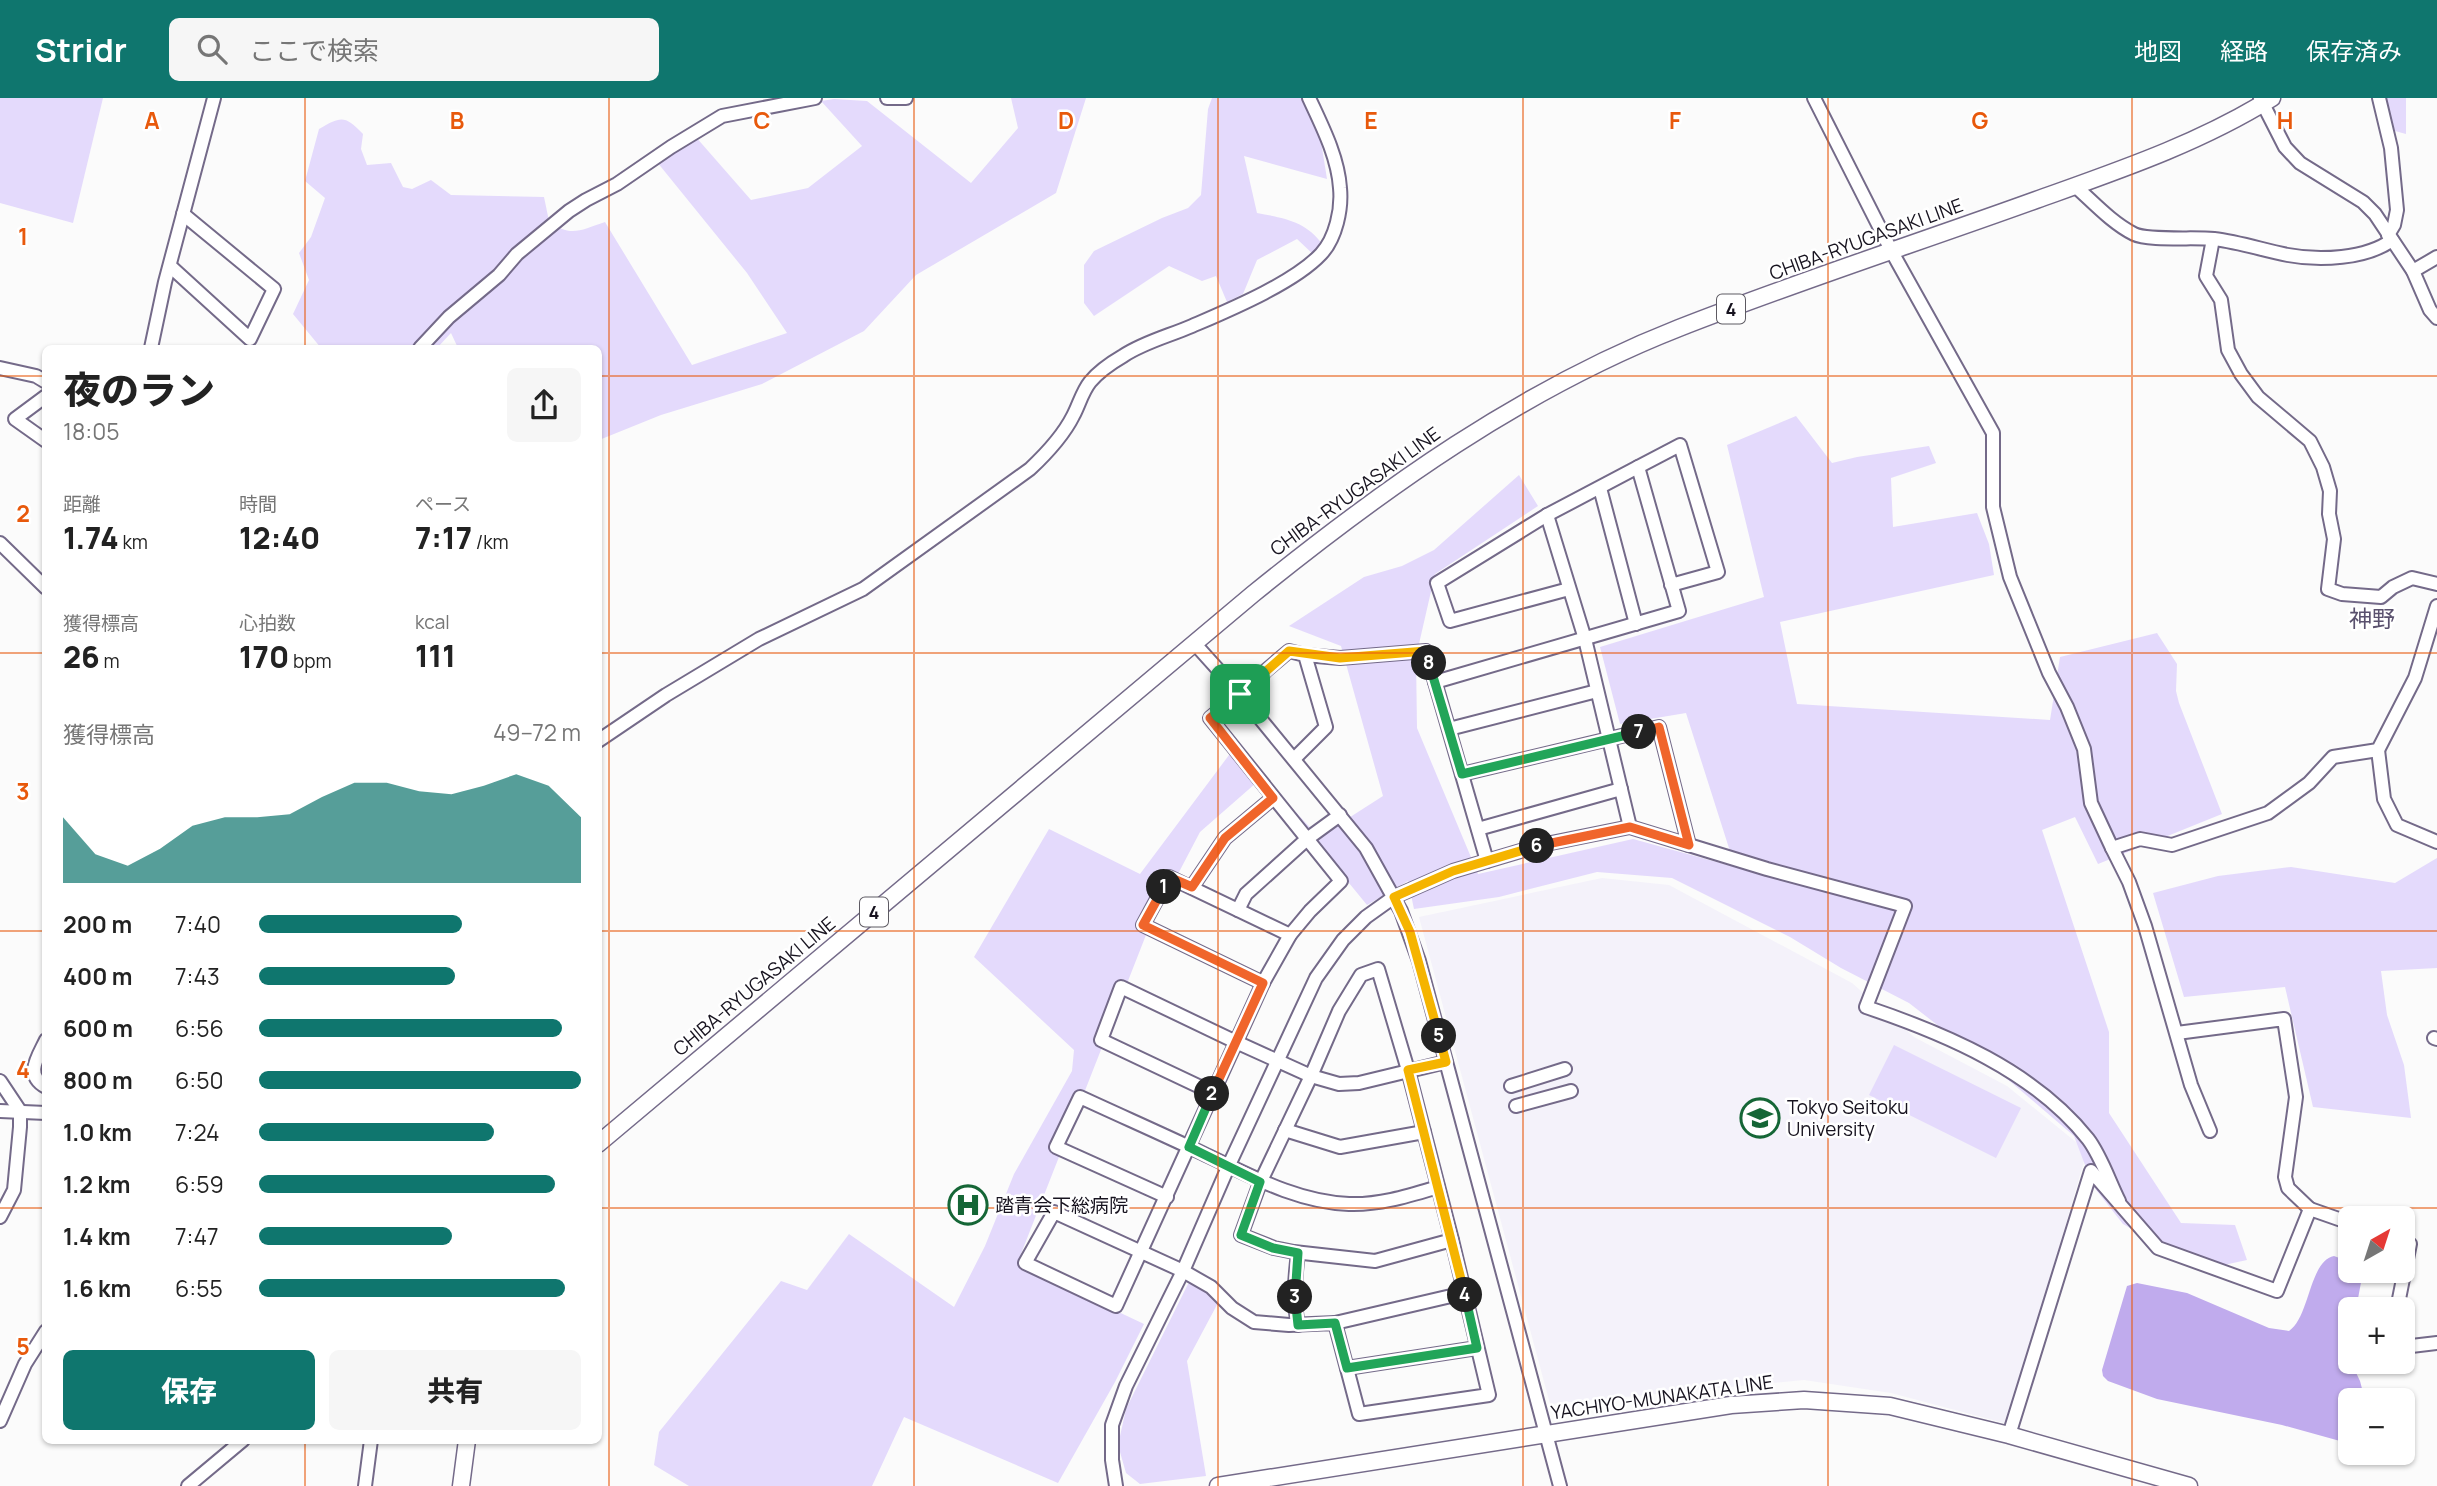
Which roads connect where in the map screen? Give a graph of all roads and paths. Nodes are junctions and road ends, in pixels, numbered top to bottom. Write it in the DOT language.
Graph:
graph roads {
  1 [pos="214,98"];
  2 [pos="815,98"];
  3 [pos="887,98"];
  4 [pos="906,98"];
  5 [pos="1309,98"];
  6 [pos="1316,98"];
  7 [pos="1814,98"];
  8 [pos="2379,98"];
  9 [pos="2264,100"];
  10 [pos="1318,118"];
  11 [pos="2075,186"];
  12 [pos="183,214"];
  13 [pos="2390,237"];
  14 [pos="2213,239"];
  15 [pos="1892,252"];
  16 [pos="2437,257"];
  17 [pos="170,266"];
  18 [pos="2413,271"];
  19 [pos="2437,318"];
  20 [pos="152,345"];
  21 [pos="424,345"];
  22 [pos="0,368"];
  23 [pos="42,380"];
  24 [pos="42,400"];
  25 [pos="42,438"];
  26 [pos="1638,467"];
  27 [pos="1600,488"];
  28 [pos="1547,515"];
  29 [pos="0,543"];
  30 [pos="42,584"];
  31 [pos="2437,584"];
  32 [pos="1671,585"];
  33 [pos="1569,589"];
  34 [pos="2437,606"];
  35 [pos="1636,624"];
  36 [pos="1584,639"];
  37 [pos="1195,644"];
  38 [pos="1305,655"];
  39 [pos="1435,682"];
  40 [pos="1597,691"];
  41 [pos="1240,694"];
  42 [pos="1449,729"];
  43 [pos="602,738"];
  44 [pos="1609,740"];
  45 [pos="2378,750"];
  46 [pos="1294,759"];
  47 [pos="1462,774"];
  48 [pos="1621,789"];
  49 [pos="1273,798"];
  50 [pos="1340,815"];
  51 [pos="1630,827"];
  52 [pos="1478,829"];
  53 [pos="1307,839"];
  54 [pos="2437,842"];
  55 [pos="1689,845"];
  56 [pos="2112,848"];
  57 [pos="1487,861"];
  58 [pos="1192,887"];
  59 [pos="1394,897"];
  60 [pos="1238,911"];
  61 [pos="1290,935"];
  62 [pos="1263,983"];
  63 [pos="2177,1033"];
  64 [pos="1236,1042"];
  65 [pos="42,1048"];
  66 [pos="1279,1062"];
  67 [pos="1446,1062"];
  68 [pos="1565,1069"];
  69 [pos="1408,1070"];
  70 [pos="1311,1076"];
  71 [pos="0,1081"];
  72 [pos="42,1084"];
  73 [pos="1511,1086"];
  74 [pos="1571,1091"];
  75 [pos="1213,1093"];
  76 [pos="1516,1106"];
  77 [pos="0,1111"];
  78 [pos="20,1111"];
  79 [pos="42,1112"];
  80 [pos="1285,1130"];
  81 [pos="2210,1131"];
  82 [pos="1424,1132"];
  83 [pos="602,1141"];
  84 [pos="1189,1147"];
  85 [pos="1228,1165"];
  86 [pos="1260,1182"];
  87 [pos="1438,1187"];
  88 [pos="1167,1197"];
  89 [pos="2119,1201"];
  90 [pos="2310,1209"];
  91 [pos="0,1217"];
  92 [pos="2338,1219"];
  93 [pos="1451,1240"];
  94 [pos="1141,1253"];
  95 [pos="1298,1253"];
  96 [pos="1183,1271"];
  97 [pos="1464,1293"];
  98 [pos="1335,1323"];
  99 [pos="1298,1325"];
  100 [pos="42,1337"];
  101 [pos="2437,1343"];
  102 [pos="2415,1346"];
  103 [pos="1477,1348"];
  104 [pos="1347,1368"];
  105 [pos="4,1396"];
  106 [pos="0,1421"];
  107 [pos="1545,1435"];
  108 [pos="2009,1435"];
  109 [pos="238,1444"];
  110 [pos="370,1444"];
  111 [pos="466,1444"];
  112 [pos="188,1486"];
  113 [pos="365,1486"];
  114 [pos="461,1486"];
  115 [pos="1116,1486"];
  116 [pos="1218,1486"];
  117 [pos="1560,1486"];
  118 [pos="2189,1486"];
  1 -- 12 [label="street"];
  2 -- 21 [label="street"];
  3 -- 4 [label="street"];
  5 -- 10 [label="street"];
  6 -- 10 [label="street"];
  7 -- 15 [label="street"];
  8 -- 13 [label="street"];
  9 -- 11 [label="main road, CHIBA-RYUGASAKI LINE / 4"];
  9 -- 13 [label="street"];
  10 -- 43 [label="street"];
  11 -- 14 [label="street"];
  11 -- 15 [label="main road, CHIBA-RYUGASAKI LINE / 4"];
  12 -- 17 [label="street"];
  12 -- 17 [label="street"];
  13 -- 14 [label="street"];
  13 -- 18 [label="street"];
  14 -- 31 [label="street"];
  15 -- 37 [label="main road, CHIBA-RYUGASAKI LINE / 4"];
  15 -- 56 [label="street"];
  16 -- 18 [label="street"];
  17 -- 20 [label="street"];
  18 -- 19 [label="street"];
  22 -- 23 [label="street"];
  24 -- 25 [label="street"];
  26 -- 27 [label="street"];
  26 -- 32 [label="street"];
  26 -- 32 [label="street"];
  27 -- 28 [label="street"];
  27 -- 35 [label="street"];
  28 -- 33 [label="street"];
  28 -- 33 [label="street"];
  29 -- 30 [label="street"];
  32 -- 35 [label="street"];
  33 -- 36 [label="street"];
  34 -- 45 [label="street"];
  35 -- 36 [label="street"];
  36 -- 39 [label="street"];
  36 -- 40 [label="street"];
  37 -- 41 [label="street"];
  37 -- 83 [label="main road, CHIBA-RYUGASAKI LINE / 4"];
  38 -- 39 [label="street"];
  38 -- 41 [label="street"];
  38 -- 46 [label="street"];
  39 -- 42 [label="street"];
  40 -- 42 [label="street"];
  40 -- 44 [label="street"];
  41 -- 46 [label="street"];
  41 -- 49 [label="street"];
  42 -- 47 [label="street"];
  44 -- 47 [label="street"];
  44 -- 48 [label="street"];
  44 -- 55 [label="street"];
  45 -- 54 [label="street"];
  45 -- 56 [label="street"];
  46 -- 50 [label="street"];
  47 -- 52 [label="street"];
  48 -- 51 [label="street"];
  48 -- 52 [label="street"];
  49 -- 53 [label="street"];
  49 -- 58 [label="street"];
  50 -- 53 [label="street"];
  50 -- 59 [label="street"];
  51 -- 55 [label="street"];
  51 -- 57 [label="street"];
  52 -- 57 [label="street"];
  53 -- 60 [label="street"];
  53 -- 61 [label="street"];
  55 -- 89 [label="street"];
  56 -- 63 [label="street"];
  57 -- 59 [label="street"];
  58 -- 60 [label="street"];
  58 -- 62 [label="street"];
  59 -- 66 [label="street"];
  59 -- 67 [label="street"];
  60 -- 61 [label="street"];
  61 -- 62 [label="street"];
  62 -- 64 [label="street"];
  63 -- 81 [label="street"];
  63 -- 90 [label="street"];
  64 -- 66 [label="street"];
  64 -- 75 [label="street"];
  64 -- 75 [label="street"];
  65 -- 72 [label="street"];
  66 -- 70 [label="street"];
  66 -- 85 [label="street"];
  67 -- 69 [label="street"];
  67 -- 107 [label="street"];
  68 -- 73 [label="street"];
  69 -- 70 [label="street"];
  69 -- 70 [label="street"];
  69 -- 82 [label="street"];
  70 -- 80 [label="street"];
  71 -- 78 [label="street"];
  74 -- 76 [label="street"];
  75 -- 84 [label="street"];
  77 -- 78 [label="street"];
  78 -- 79 [label="street"];
  78 -- 91 [label="street"];
  80 -- 82 [label="street"];
  80 -- 86 [label="street"];
  82 -- 87 [label="street"];
  84 -- 85 [label="street"];
  84 -- 88 [label="street"];
  84 -- 88 [label="street"];
  85 -- 86 [label="street"];
  85 -- 96 [label="street"];
  86 -- 87 [label="street"];
  86 -- 95 [label="street"];
  87 -- 93 [label="street"];
  88 -- 94 [label="street"];
  89 -- 90 [label="street"];
  89 -- 108 [label="street"];
  90 -- 92 [label="street"];
  93 -- 95 [label="street"];
  93 -- 97 [label="street"];
  94 -- 94 [label="street"];
  94 -- 96 [label="street"];
  95 -- 99 [label="street"];
  96 -- 99 [label="street"];
  96 -- 115 [label="street"];
  97 -- 98 [label="street"];
  97 -- 103 [label="street"];
  98 -- 99 [label="street"];
  98 -- 104 [label="street"];
  100 -- 105 [label="street"];
  101 -- 102 [label="street"];
  103 -- 104 [label="street"];
  103 -- 104 [label="street"];
  105 -- 106 [label="street"];
  107 -- 108 [label="main road, YACHIYO-MUNAKATA LINE"];
  107 -- 116 [label="main road, YACHIYO-MUNAKATA LINE"];
  107 -- 117 [label="street"];
  108 -- 118 [label="main road, YACHIYO-MUNAKATA LINE"];
  109 -- 112 [label="street"];
  110 -- 113 [label="street"];
  111 -- 114 [label="main road"];
}
